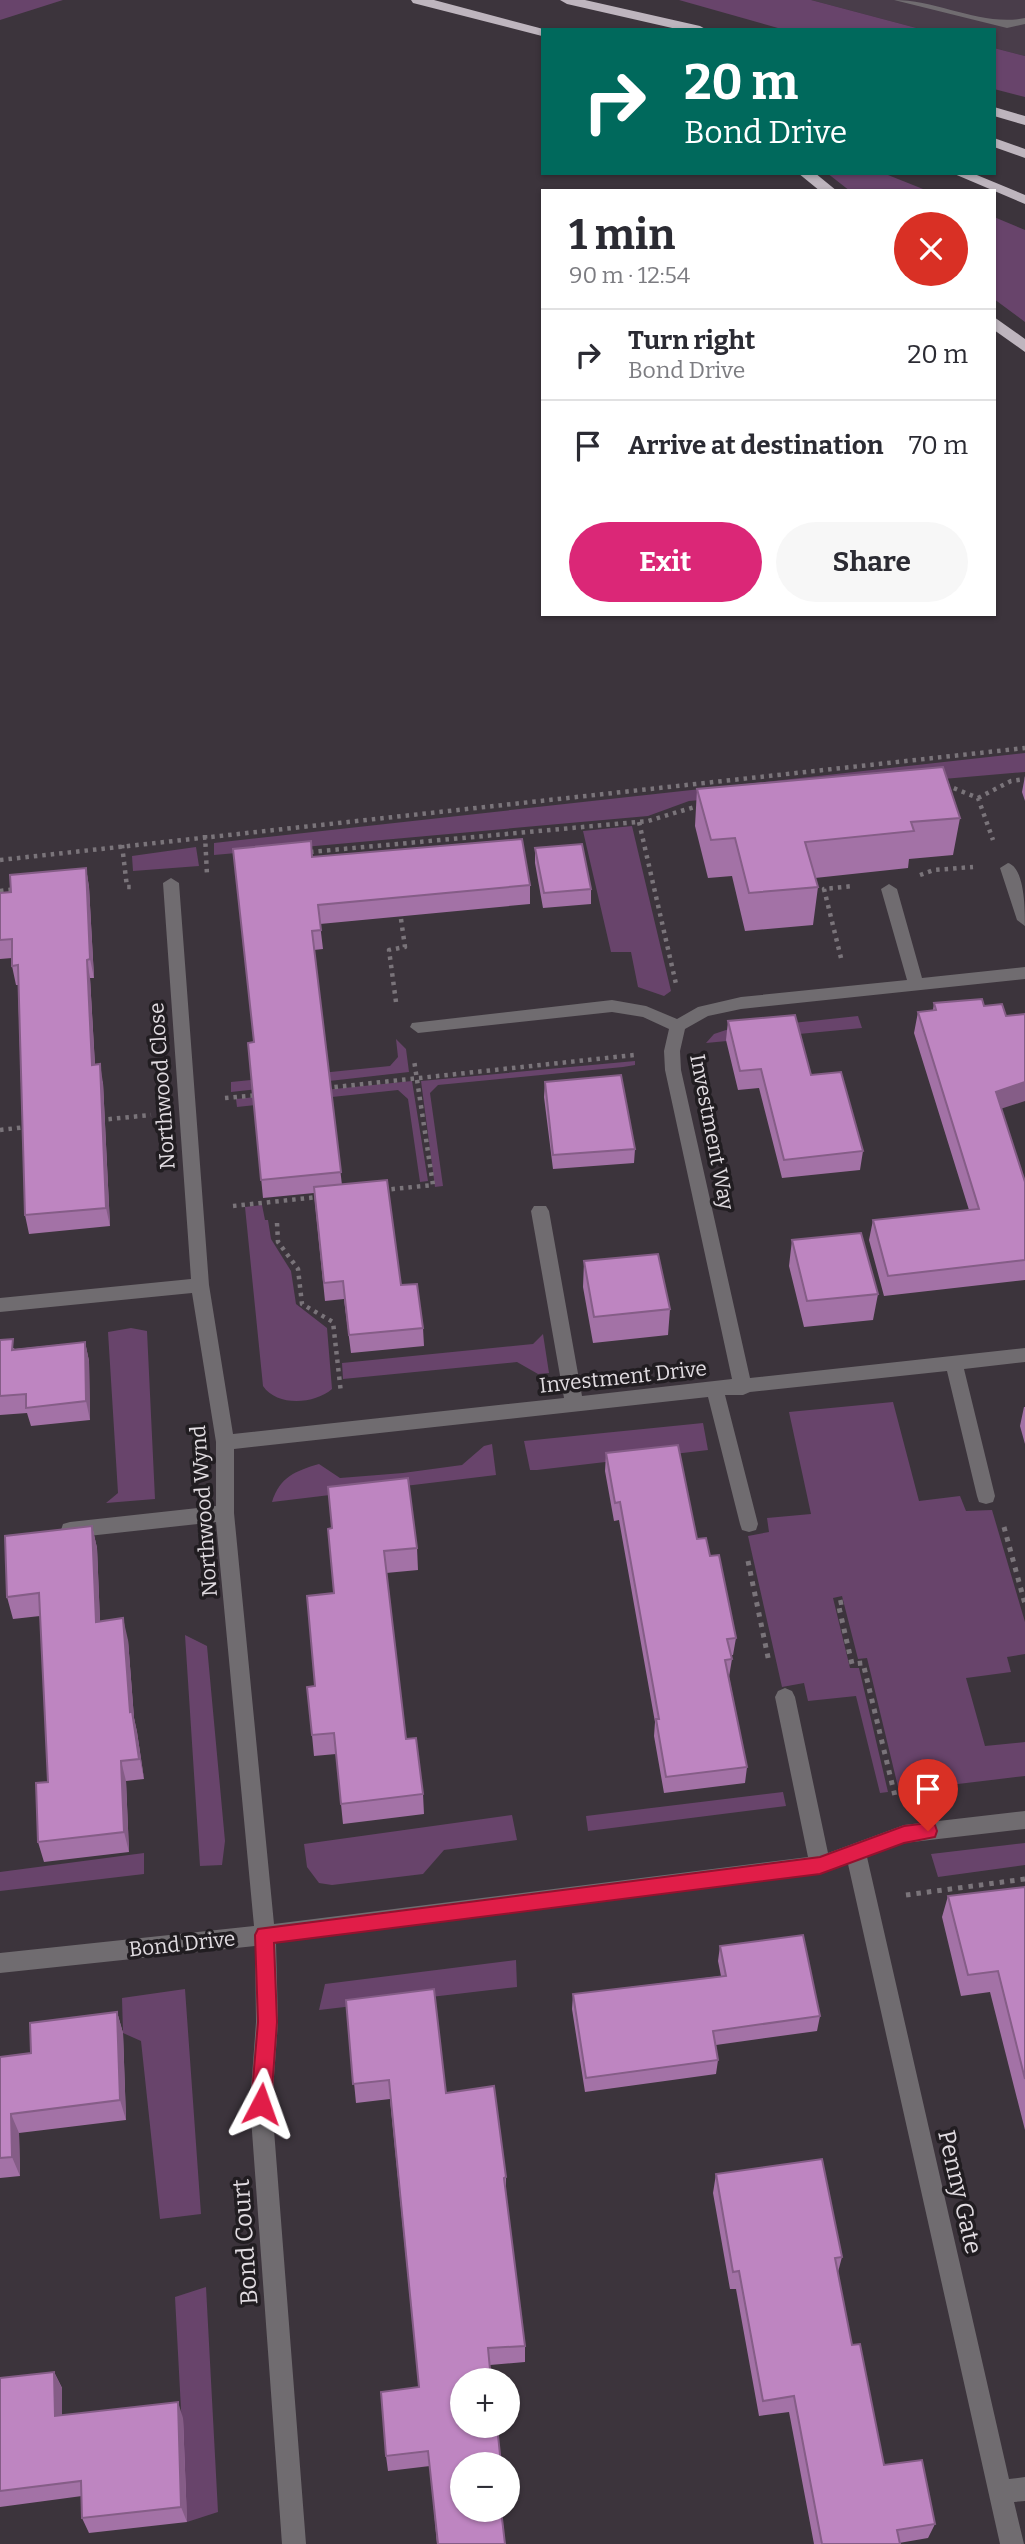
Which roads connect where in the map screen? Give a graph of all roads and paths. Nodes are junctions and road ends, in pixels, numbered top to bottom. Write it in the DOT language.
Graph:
graph roads {
  1 [pos="418,0"];
  2 [pos="556,0"];
  3 [pos="567,0"];
  4 [pos="900,0"];
  5 [pos="492,19"];
  6 [pos="1025,21"];
  7 [pos="657,28"];
  8 [pos="691,28"];
  9 [pos="541,33"];
  10 [pos="541,40"];
  11 [pos="996,112"];
  12 [pos="1025,121"];
  13 [pos="996,143"];
  14 [pos="1025,154"];
  15 [pos="808,175"];
  16 [pos="964,175"];
  17 [pos="827,189"];
  18 [pos="1025,200"];
  19 [pos="996,324"];
  20 [pos="1025,347"];
  21 [pos="1025,748"];
  22 [pos="1025,779"];
  23 [pos="943,783"];
  24 [pos="978,798"];
  25 [pos="705,805"];
  26 [pos="639,822"];
  27 [pos="390,845"];
  28 [pos="310,852"];
  29 [pos="392,858"];
  30 [pos="0,860"];
  31 [pos="1008,868"];
  32 [pos="171,883"];
  33 [pos="17,889"];
  34 [pos="889,889"];
  35 [pos="0,891"];
  36 [pos="400,908"];
  37 [pos="1025,920"];
  38 [pos="1025,973"];
  39 [pos="916,985"];
  40 [pos="396,1003"];
  41 [pos="693,1016"];
  42 [pos="678,1026"];
  43 [pos="418,1027"];
  44 [pos="672,1051"];
  45 [pos="414,1057"];
  46 [pos="417,1078"];
  47 [pos="322,1088"];
  48 [pos="267,1094"];
  49 [pos="186,1107"];
  50 [pos="93,1120"];
  51 [pos="27,1127"];
  52 [pos="0,1130"];
  53 [pos="380,1190"];
  54 [pos="327,1196"];
  55 [pos="194,1210"];
  56 [pos="540,1211"];
  57 [pos="277,1223"];
  58 [pos="200,1286"];
  59 [pos="0,1305"];
  60 [pos="1025,1355"];
  61 [pos="954,1363"];
  62 [pos="743,1388"];
  63 [pos="715,1390"];
  64 [pos="575,1406"];
  65 [pos="345,1430"];
  66 [pos="225,1443"];
  67 [pos="986,1496"];
  68 [pos="225,1513"];
  69 [pos="749,1524"];
  70 [pos="53,1532"];
  71 [pos="1022,1582"];
  72 [pos="843,1602"];
  73 [pos="1025,1604"];
  74 [pos="785,1697"];
  75 [pos="1025,1820"];
  76 [pos="904,1834"];
  77 [pos="856,1852"];
  78 [pos="820,1865"];
  79 [pos="1025,1880"];
  80 [pos="867,1900"];
  81 [pos="265,1935"];
  82 [pos="0,1963"];
  83 [pos="1025,2489"];
  84 [pos="1001,2493"];
  85 [pos="294,2544"];
  86 [pos="1013,2544"];
  1 -- 5 [label="highway"];
  2 -- 7 [label="highway"];
  3 -- 8 [label="highway"];
  4 -- 6 [label="street"];
  5 -- 9 [label="highway"];
  5 -- 10 [label="highway"];
  11 -- 12 [label="highway"];
  13 -- 14 [label="highway"];
  15 -- 17 [label="highway"];
  16 -- 18 [label="highway"];
  19 -- 20 [label="highway"];
  21 -- 30 [label="path"];
  22 -- 24 [label="path"];
  23 -- 24 [label="path"];
  24 -- 31 [label="path"];
  25 -- 26 [label="path"];
  26 -- 27 [label="path"];
  26 -- 41 [label="path"];
  27 -- 28 [label="path"];
  27 -- 29 [label="path"];
  31 -- 37 [label="street"];
  32 -- 49 [label="street, Northwood Close"];
  33 -- 35 [label="path"];
  34 -- 39 [label="street"];
  36 -- 40 [label="path"];
  38 -- 39 [label="street, Investment Way"];
  39 -- 41 [label="street, Investment Way"];
  41 -- 42 [label="street, Investment Way"];
  42 -- 43 [label="street"];
  42 -- 44 [label="street, Investment Way"];
  44 -- 46 [label="path"];
  44 -- 62 [label="street, Investment Way"];
  45 -- 46 [label="path"];
  46 -- 47 [label="path"];
  46 -- 53 [label="path"];
  48 -- 49 [label="path"];
  49 -- 50 [label="path"];
  49 -- 55 [label="street, Northwood Close"];
  51 -- 52 [label="path"];
  54 -- 55 [label="path"];
  55 -- 58 [label="street, Northwood Close"];
  56 -- 64 [label="street"];
  57 -- 65 [label="path"];
  58 -- 59 [label="street"];
  58 -- 66 [label="street, Northwood Wynd"];
  60 -- 61 [label="street, Investment Drive"];
  61 -- 62 [label="street, Investment Drive"];
  61 -- 67 [label="street"];
  62 -- 63 [label="street, Investment Drive"];
  63 -- 64 [label="street, Investment Drive"];
  63 -- 69 [label="street"];
  64 -- 65 [label="street, Investment Drive"];
  65 -- 66 [label="street, Investment Drive"];
  66 -- 68 [label="street, Northwood Wynd"];
  67 -- 71 [label="path"];
  68 -- 70 [label="street"];
  68 -- 81 [label="street, Northwood Wynd"];
  69 -- 74 [label="path"];
  71 -- 73 [label="path"];
  72 -- 76 [label="path"];
  74 -- 78 [label="street"];
  75 -- 76 [label="street, Bond Drive"];
  76 -- 77 [label="street, Bond Drive"];
  77 -- 78 [label="street, Bond Drive"];
  77 -- 80 [label="street, Penny Gate"];
  78 -- 81 [label="street, Bond Drive"];
  79 -- 80 [label="path"];
  80 -- 84 [label="street, Penny Gate"];
  81 -- 82 [label="street, Bond Drive"];
  81 -- 85 [label="street, Bond Court"];
  83 -- 84 [label="street"];
  84 -- 86 [label="street, Penny Gate"];
}
